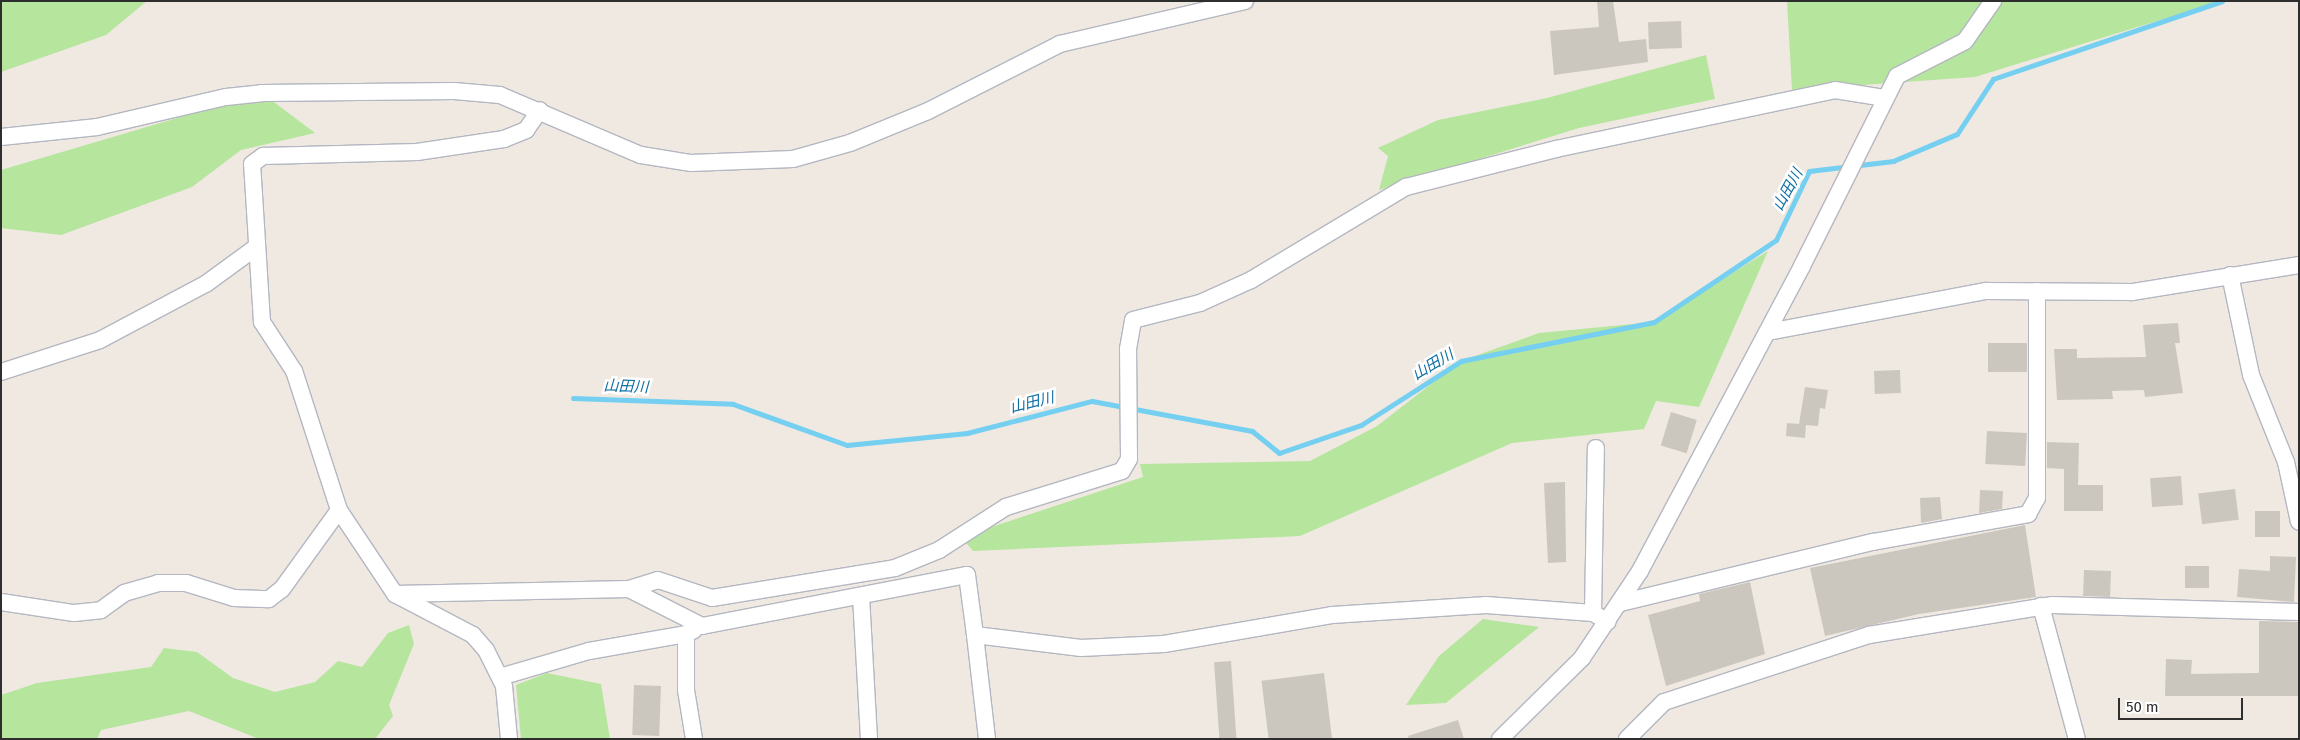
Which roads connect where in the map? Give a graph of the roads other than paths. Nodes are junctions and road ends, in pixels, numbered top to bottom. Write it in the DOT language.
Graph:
graph roads {
  1 [pos="1245,1"];
  2 [pos="1993,1"];
  3 [pos="1885,98"];
  4 [pos="540,110"];
  5 [pos="1,137"];
  6 [pos="255,248"];
  7 [pos="2299,265"];
  8 [pos="2230,275"];
  9 [pos="2037,292"];
  10 [pos="1768,332"];
  11 [pos="1,372"];
  12 [pos="1596,448"];
  13 [pos="339,510"];
  14 [pos="2299,522"];
  15 [pos="629,589"];
  16 [pos="395,594"];
  17 [pos="861,596"];
  18 [pos="1,602"];
  19 [pos="1620,603"];
  20 [pos="2041,606"];
  21 [pos="2299,612"];
  22 [pos="1594,613"];
  23 [pos="1608,622"];
  24 [pos="702,626"];
  25 [pos="686,634"];
  26 [pos="975,635"];
  27 [pos="500,677"];
  28 [pos="509,739"];
  29 [pos="694,739"];
  30 [pos="869,739"];
  31 [pos="987,739"];
  32 [pos="1500,739"];
  33 [pos="1628,739"];
  34 [pos="2077,739"];
  1 -- 4 [label="street"];
  2 -- 3 [label="street"];
  3 -- 10 [label="street"];
  3 -- 15 [label="street"];
  4 -- 5 [label="street"];
  4 -- 6 [label="street"];
  6 -- 11 [label="street"];
  6 -- 13 [label="street"];
  7 -- 8 [label="street"];
  8 -- 9 [label="street"];
  8 -- 14 [label="street"];
  9 -- 10 [label="street"];
  9 -- 19 [label="street"];
  10 -- 19 [label="street"];
  12 -- 22 [label="street"];
  13 -- 16 [label="street"];
  13 -- 18 [label="street"];
  15 -- 16 [label="street"];
  15 -- 24 [label="street"];
  16 -- 27 [label="street"];
  17 -- 24 [label="street"];
  17 -- 26 [label="street"];
  17 -- 30 [label="street"];
  19 -- 23 [label="street"];
  20 -- 21 [label="street"];
  20 -- 33 [label="street"];
  20 -- 34 [label="street"];
  22 -- 23 [label="street"];
  22 -- 26 [label="street"];
  23 -- 32 [label="street"];
  24 -- 25 [label="street"];
  25 -- 27 [label="street"];
  25 -- 29 [label="street"];
  26 -- 31 [label="street"];
  27 -- 28 [label="street"];
}
